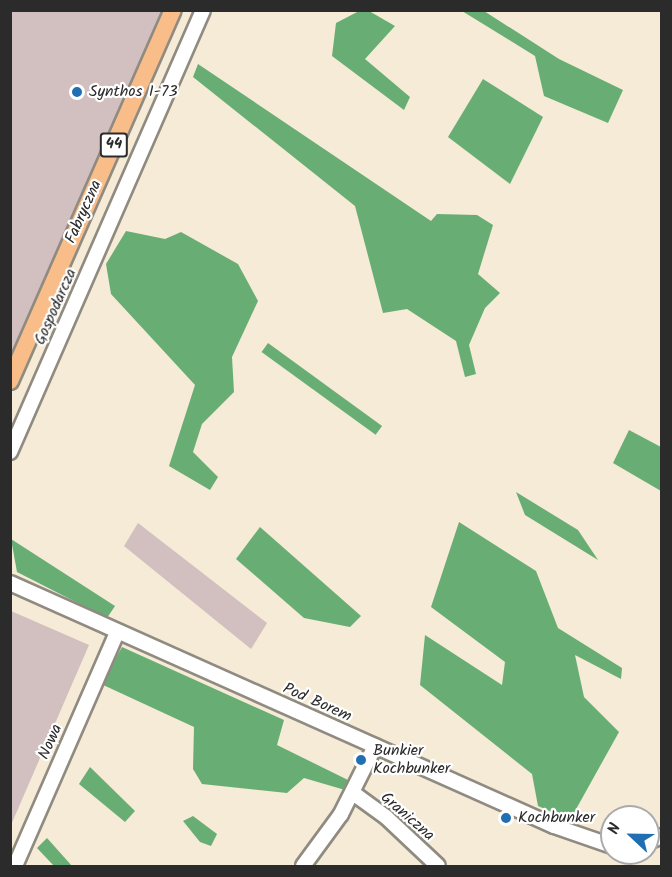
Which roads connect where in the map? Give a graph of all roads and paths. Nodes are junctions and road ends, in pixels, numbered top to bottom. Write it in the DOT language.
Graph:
graph roads {
  1 [pos="173,10"];
  2 [pos="203,10"];
  3 [pos="10,381"];
  4 [pos="10,452"];
  5 [pos="10,583"];
  6 [pos="117,632"];
  7 [pos="375,746"];
  8 [pos="353,794"];
  9 [pos="600,842"];
  10 [pos="15,867"];
  11 [pos="303,867"];
  12 [pos="438,867"];
  1 -- 3 [label="main road, Fabryczna / 44"];
  2 -- 4 [label="street, Gospodarcza"];
  5 -- 6 [label="street, Pod Borem"];
  6 -- 7 [label="street, Pod Borem"];
  6 -- 10 [label="street, Nowa"];
  7 -- 8 [label="street"];
  7 -- 9 [label="street, Pod Borem"];
  8 -- 11 [label="street"];
  8 -- 12 [label="street, Graniczna"];
}
